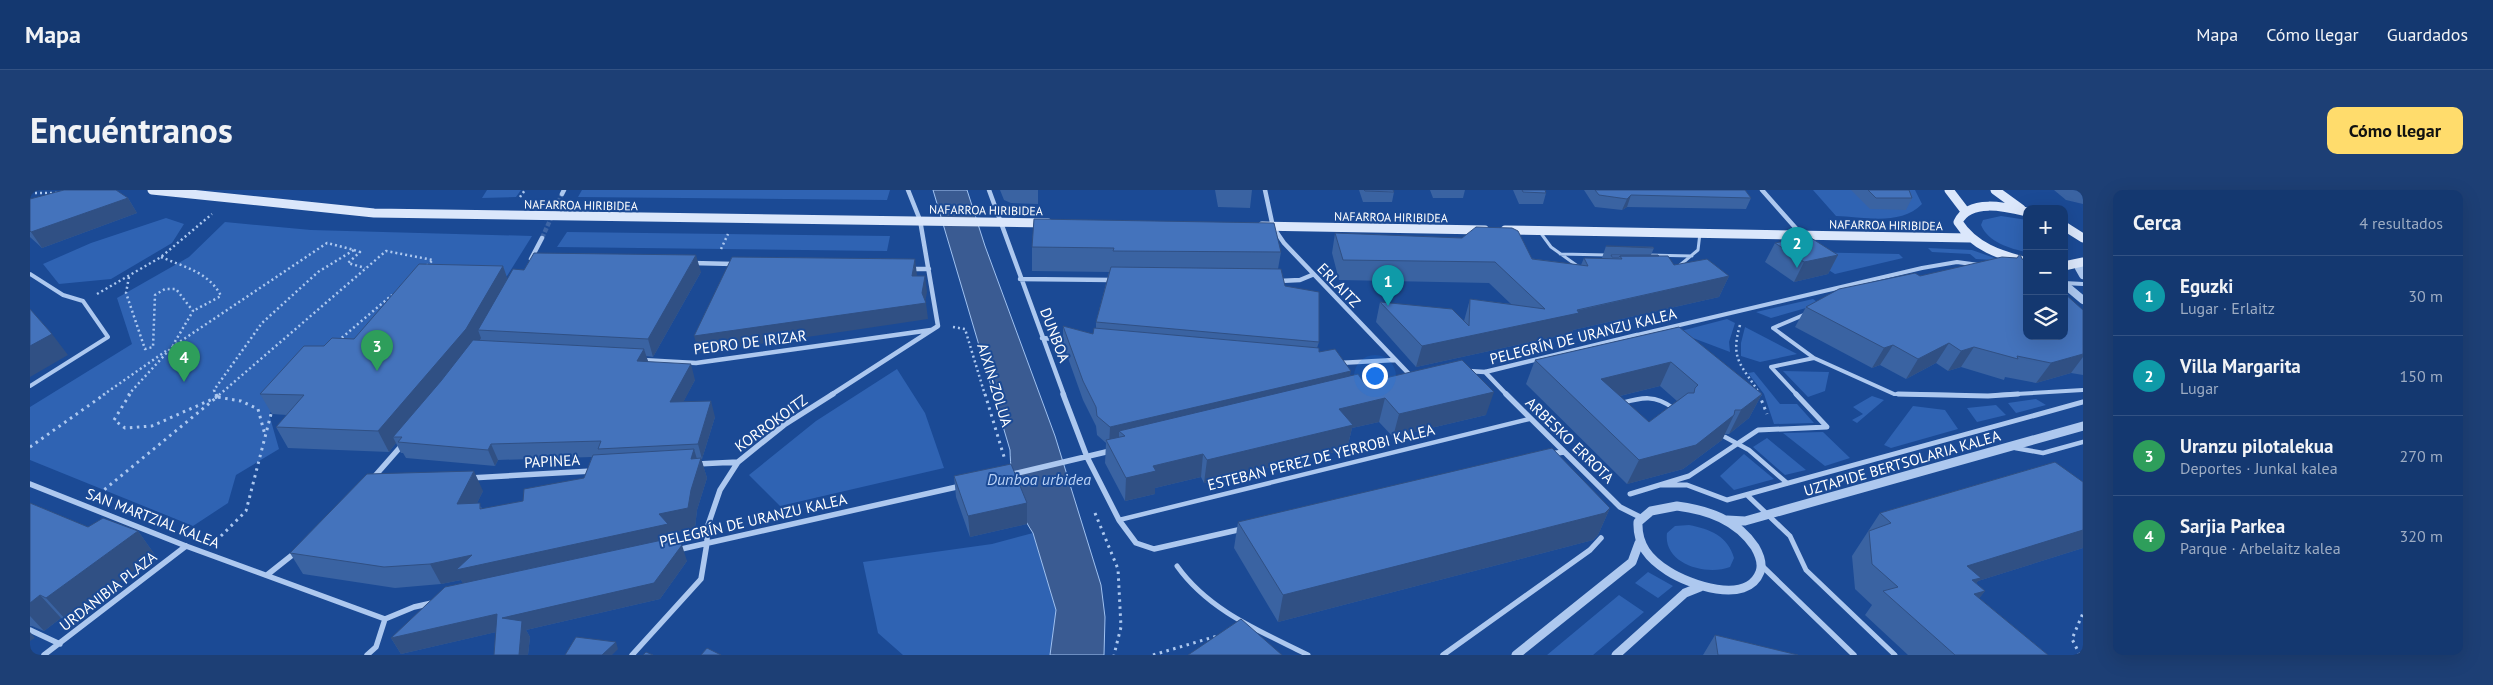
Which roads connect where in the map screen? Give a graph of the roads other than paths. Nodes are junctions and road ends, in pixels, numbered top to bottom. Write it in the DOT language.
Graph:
graph roads {
  1 [pos="152,190"];
  2 [pos="908,190"];
  3 [pos="989,190"];
  4 [pos="1264,190"];
  5 [pos="1762,190"];
  6 [pos="1949,190"];
  7 [pos="1995,190"];
  8 [pos="1965,211"];
  9 [pos="2023,211"];
  10 [pos="2023,212"];
  11 [pos="920,220"];
  12 [pos="998,222"];
  13 [pos="1061,223"];
  14 [pos="1254,226"];
  15 [pos="1273,227"];
  16 [pos="2068,229"];
  17 [pos="1490,230"];
  18 [pos="1500,230"];
  19 [pos="1539,231"];
  20 [pos="1700,233"];
  21 [pos="1802,235"];
  22 [pos="542,238"];
  23 [pos="1971,238"];
  24 [pos="2083,238"];
  25 [pos="1559,254"];
  26 [pos="1616,255"];
  27 [pos="1645,255"];
  28 [pos="1692,256"];
  29 [pos="531,260"];
  30 [pos="538,260"];
  31 [pos="2023,261"];
  32 [pos="687,263"];
  33 [pos="1572,263"];
  34 [pos="1581,263"];
  35 [pos="2082,263"];
  36 [pos="743,264"];
  37 [pos="1674,264"];
  38 [pos="1683,264"];
  39 [pos="1986,265"];
  40 [pos="2068,265"];
  41 [pos="526,268"];
  42 [pos="1674,268"];
  43 [pos="902,269"];
  44 [pos="929,269"];
  45 [pos="1584,269"];
  46 [pos="30,274"];
  47 [pos="1312,275"];
  48 [pos="2083,275"];
  49 [pos="1020,279"];
  50 [pos="1119,280"];
  51 [pos="1269,281"];
  52 [pos="2068,284"];
  53 [pos="2083,284"];
  54 [pos="2068,287"];
  55 [pos="2072,290"];
  56 [pos="2083,296"];
  57 [pos="2083,300"];
  58 [pos="1815,310"];
  59 [pos="936,328"];
  60 [pos="1638,335"];
  61 [pos="1042,338"];
  62 [pos="1072,341"];
  63 [pos="1814,358"];
  64 [pos="638,360"];
  65 [pos="1394,360"];
  66 [pos="1330,364"];
  67 [pos="1461,370"];
  68 [pos="1485,372"];
  69 [pos="1421,376"];
  70 [pos="1413,378"];
  71 [pos="1403,381"];
  72 [pos="30,386"];
  73 [pos="2083,390"];
  74 [pos="2083,402"];
  75 [pos="1618,404"];
  76 [pos="1673,409"];
  77 [pos="1666,414"];
  78 [pos="1680,414"];
  79 [pos="1529,419"];
  80 [pos="2083,426"];
  81 [pos="410,435"];
  82 [pos="1725,438"];
  83 [pos="2083,442"];
  84 [pos="2007,447"];
  85 [pos="1115,450"];
  86 [pos="1564,452"];
  87 [pos="1087,457"];
  88 [pos="1542,457"];
  89 [pos="738,462"];
  90 [pos="690,465"];
  91 [pos="602,470"];
  92 [pos="1000,477"];
  93 [pos="465,478"];
  94 [pos="972,483"];
  95 [pos="30,484"];
  96 [pos="377,484"];
  97 [pos="1788,484"];
  98 [pos="1660,485"];
  99 [pos="1630,494"];
  100 [pos="1747,495"];
  101 [pos="1770,514"];
  102 [pos="1642,518"];
  103 [pos="1119,520"];
  104 [pos="1727,520"];
  105 [pos="1254,526"];
  106 [pos="1601,538"];
  107 [pos="707,543"];
  108 [pos="1640,543"];
  109 [pos="186,546"];
  110 [pos="302,546"];
  111 [pos="667,552"];
  112 [pos="1176,566"];
  113 [pos="1762,566"];
  114 [pos="267,575"];
  115 [pos="1700,587"];
  116 [pos="440,601"];
  117 [pos="385,619"];
  118 [pos="30,630"];
  119 [pos="60,644"];
  120 [pos="44,655"];
  121 [pos="367,655"];
  122 [pos="632,655"];
  123 [pos="1308,655"];
  124 [pos="1443,655"];
  125 [pos="1516,655"];
  126 [pos="1616,655"];
  127 [pos="1854,655"];
  128 [pos="1895,655"];
  1 -- 11 [label="main road, NAFARROA HIRIBIDEA"];
  2 -- 11 [label="street"];
  3 -- 12 [label="street, DUNBOA"];
  4 -- 15 [label="street"];
  5 -- 21 [label="street"];
  6 -- 8 [label="main road"];
  7 -- 9 [label="main road"];
  8 -- 10 [label="main road"];
  8 -- 23 [label="main road"];
  11 -- 12 [label="main road, NAFARROA HIRIBIDEA"];
  11 -- 44 [label="street"];
  12 -- 13 [label="main road, NAFARROA HIRIBIDEA"];
  12 -- 49 [label="street, DUNBOA"];
  14 -- 15 [label="main road, NAFARROA HIRIBIDEA"];
  15 -- 17 [label="main road, NAFARROA HIRIBIDEA"];
  15 -- 47 [label="street, ERLAITZ"];
  16 -- 24 [label="main road"];
  18 -- 19 [label="main road, NAFARROA HIRIBIDEA"];
  19 -- 20 [label="main road, NAFARROA HIRIBIDEA"];
  19 -- 25 [label="lane"];
  20 -- 21 [label="main road, NAFARROA HIRIBIDEA"];
  20 -- 28 [label="lane"];
  21 -- 23 [label="main road, NAFARROA HIRIBIDEA"];
  22 -- 29 [label="street"];
  23 -- 31 [label="main road"];
  25 -- 26 [label="lane"];
  25 -- 33 [label="lane"];
  27 -- 28 [label="lane"];
  28 -- 38 [label="lane"];
  29 -- 30 [label="street"];
  29 -- 41 [label="street"];
  32 -- 36 [label="street"];
  33 -- 34 [label="lane"];
  33 -- 45 [label="lane"];
  35 -- 40 [label="main road"];
  35 -- 48 [label="street"];
  37 -- 38 [label="lane"];
  38 -- 42 [label="lane"];
  39 -- 60 [label="street, PELEGRÍN DE URANZU KALEA"];
  43 -- 44 [label="street"];
  44 -- 59 [label="street"];
  46 -- 72 [label="street"];
  47 -- 51 [label="street"];
  47 -- 65 [label="street, ERLAITZ"];
  49 -- 50 [label="street"];
  49 -- 61 [label="street, DUNBOA"];
  52 -- 53 [label="street"];
  54 -- 55 [label="street"];
  55 -- 56 [label="lane"];
  55 -- 57 [label="street"];
  58 -- 63 [label="street"];
  59 -- 64 [label="street, PEDRO DE IRIZAR"];
  59 -- 89 [label="street, KORROKOITZ"];
  60 -- 68 [label="street, PELEGRÍN DE URANZU KALEA"];
  61 -- 62 [label="street"];
  61 -- 87 [label="street, DUNBOA"];
  63 -- 73 [label="street"];
  63 -- 98 [label="street"];
  65 -- 66 [label="street"];
  65 -- 70 [label="street, ERLAITZ"];
  67 -- 68 [label="street, PELEGRÍN DE URANZU KALEA"];
  68 -- 79 [label="street, ARBESKO ERROTA"];
  69 -- 70 [label="street"];
  70 -- 71 [label="street"];
  74 -- 97 [label="street"];
  75 -- 76 [label="lane"];
  76 -- 77 [label="lane"];
  76 -- 78 [label="lane"];
  79 -- 86 [label="street, ARBESKO ERROTA"];
  79 -- 103 [label="lane, ESTEBAN PEREZ DE YERROBI KALEA"];
  80 -- 84 [label="street, UZTAPIDE BERTSOLARIA KALEA"];
  81 -- 96 [label="street"];
  82 -- 97 [label="lane"];
  83 -- 84 [label="lane"];
  84 -- 101 [label="street, UZTAPIDE BERTSOLARIA KALEA"];
  85 -- 87 [label="street"];
  86 -- 88 [label="street"];
  86 -- 102 [label="street, ARBESKO ERROTA"];
  87 -- 92 [label="street"];
  87 -- 103 [label="street"];
  89 -- 90 [label="street"];
  89 -- 107 [label="street, KORROKOITZ"];
  91 -- 93 [label="street, PAPINEA"];
  94 -- 107 [label="street, PELEGRÍN DE URANZU KALEA"];
  95 -- 109 [label="street, SAN MARTZIAL KALEA"];
  97 -- 100 [label="street"];
  98 -- 99 [label="street"];
  98 -- 100 [label="street"];
  100 -- 101 [label="street"];
  101 -- 104 [label="street, UZTAPIDE BERTSOLARIA KALEA"];
  101 -- 128 [label="street"];
  102 -- 104 [label="street"];
  102 -- 108 [label="street"];
  103 -- 105 [label="street"];
  104 -- 113 [label="street"];
  106 -- 124 [label="street"];
  107 -- 111 [label="street, PELEGRÍN DE URANZU KALEA"];
  107 -- 122 [label="street, KORROKOITZ"];
  108 -- 115 [label="street"];
  108 -- 125 [label="street"];
  109 -- 114 [label="street, SAN MARTZIAL KALEA"];
  109 -- 119 [label="street, URDANIBIA PLAZA"];
  110 -- 114 [label="street"];
  112 -- 123 [label="street"];
  113 -- 115 [label="street"];
  113 -- 127 [label="street"];
  114 -- 117 [label="street"];
  115 -- 126 [label="street"];
  116 -- 117 [label="street"];
  117 -- 121 [label="street"];
  118 -- 119 [label="street"];
  119 -- 120 [label="street, URDANIBIA PLAZA"];
}
